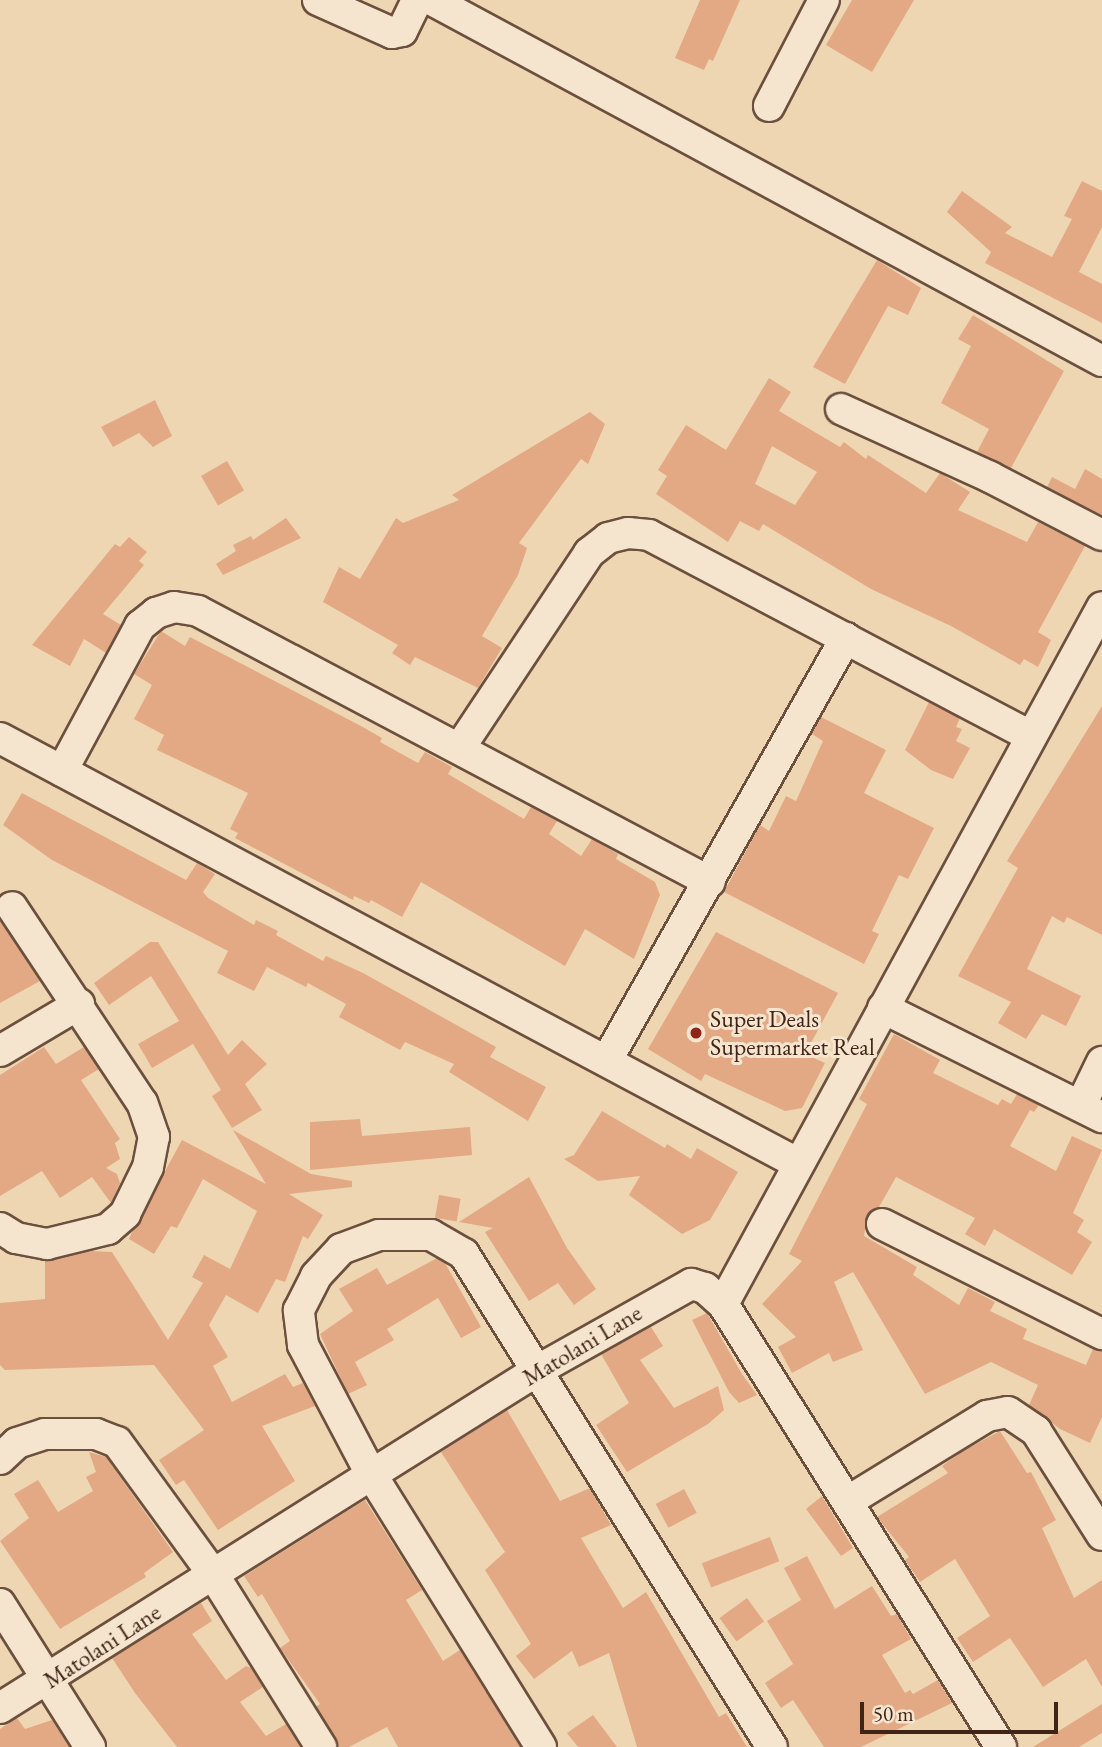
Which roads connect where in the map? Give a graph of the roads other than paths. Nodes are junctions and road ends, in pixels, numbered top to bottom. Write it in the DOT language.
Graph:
graph roads {
  1 [pos="318,0"];
  2 [pos="417,0"];
  3 [pos="432,0"];
  4 [pos="824,0"];
  5 [pos="769,106"];
  6 [pos="1102,361"];
  7 [pos="841,409"];
  8 [pos="1102,535"];
  9 [pos="1102,607"];
  10 [pos="846,638"];
  11 [pos="1029,735"];
  12 [pos="0,738"];
  13 [pos="461,746"];
  14 [pos="62,771"];
  15 [pos="710,882"];
  16 [pos="12,907"];
  17 [pos="79,1004"];
  18 [pos="883,1008"];
  19 [pos="0,1051"];
  20 [pos="607,1060"];
  21 [pos="1102,1062"];
  22 [pos="1091,1111"];
  23 [pos="799,1164"];
  24 [pos="882,1224"];
  25 [pos="0,1228"];
  26 [pos="723,1304"];
  27 [pos="1102,1334"];
  28 [pos="538,1370"];
  29 [pos="0,1459"];
  30 [pos="372,1476"];
  31 [pos="850,1500"];
  32 [pos="1102,1535"];
  33 [pos="213,1574"];
  34 [pos="0,1604"];
  35 [pos="49,1682"];
  36 [pos="0,1709"];
  37 [pos="90,1747"];
  38 [pos="321,1747"];
  39 [pos="541,1747"];
  40 [pos="772,1747"];
  41 [pos="1001,1747"];
  1 -- 2 [label="street"];
  3 -- 6 [label="street"];
  4 -- 5 [label="street"];
  7 -- 8 [label="street"];
  9 -- 11 [label="street"];
  10 -- 11 [label="street"];
  10 -- 13 [label="street"];
  10 -- 15 [label="street"];
  11 -- 18 [label="street"];
  12 -- 14 [label="street"];
  13 -- 14 [label="street"];
  13 -- 15 [label="street"];
  14 -- 20 [label="street"];
  15 -- 20 [label="street"];
  16 -- 17 [label="street"];
  17 -- 19 [label="street"];
  17 -- 25 [label="street"];
  18 -- 22 [label="street"];
  18 -- 23 [label="street"];
  20 -- 23 [label="street"];
  21 -- 22 [label="street"];
  23 -- 26 [label="street"];
  24 -- 27 [label="street"];
  26 -- 28 [label="street, Matolani Lane"];
  26 -- 31 [label="street, Matolani Lane"];
  28 -- 30 [label="street, Matolani Lane"];
  28 -- 30 [label="street"];
  28 -- 40 [label="street"];
  29 -- 33 [label="street"];
  30 -- 33 [label="street, Matolani Lane"];
  30 -- 39 [label="street"];
  31 -- 32 [label="street"];
  31 -- 41 [label="street, Matolani Lane"];
  33 -- 35 [label="street, Matolani Lane"];
  33 -- 38 [label="street"];
  34 -- 35 [label="street"];
  35 -- 36 [label="street, Matolani Lane"];
  35 -- 37 [label="street"];
}
